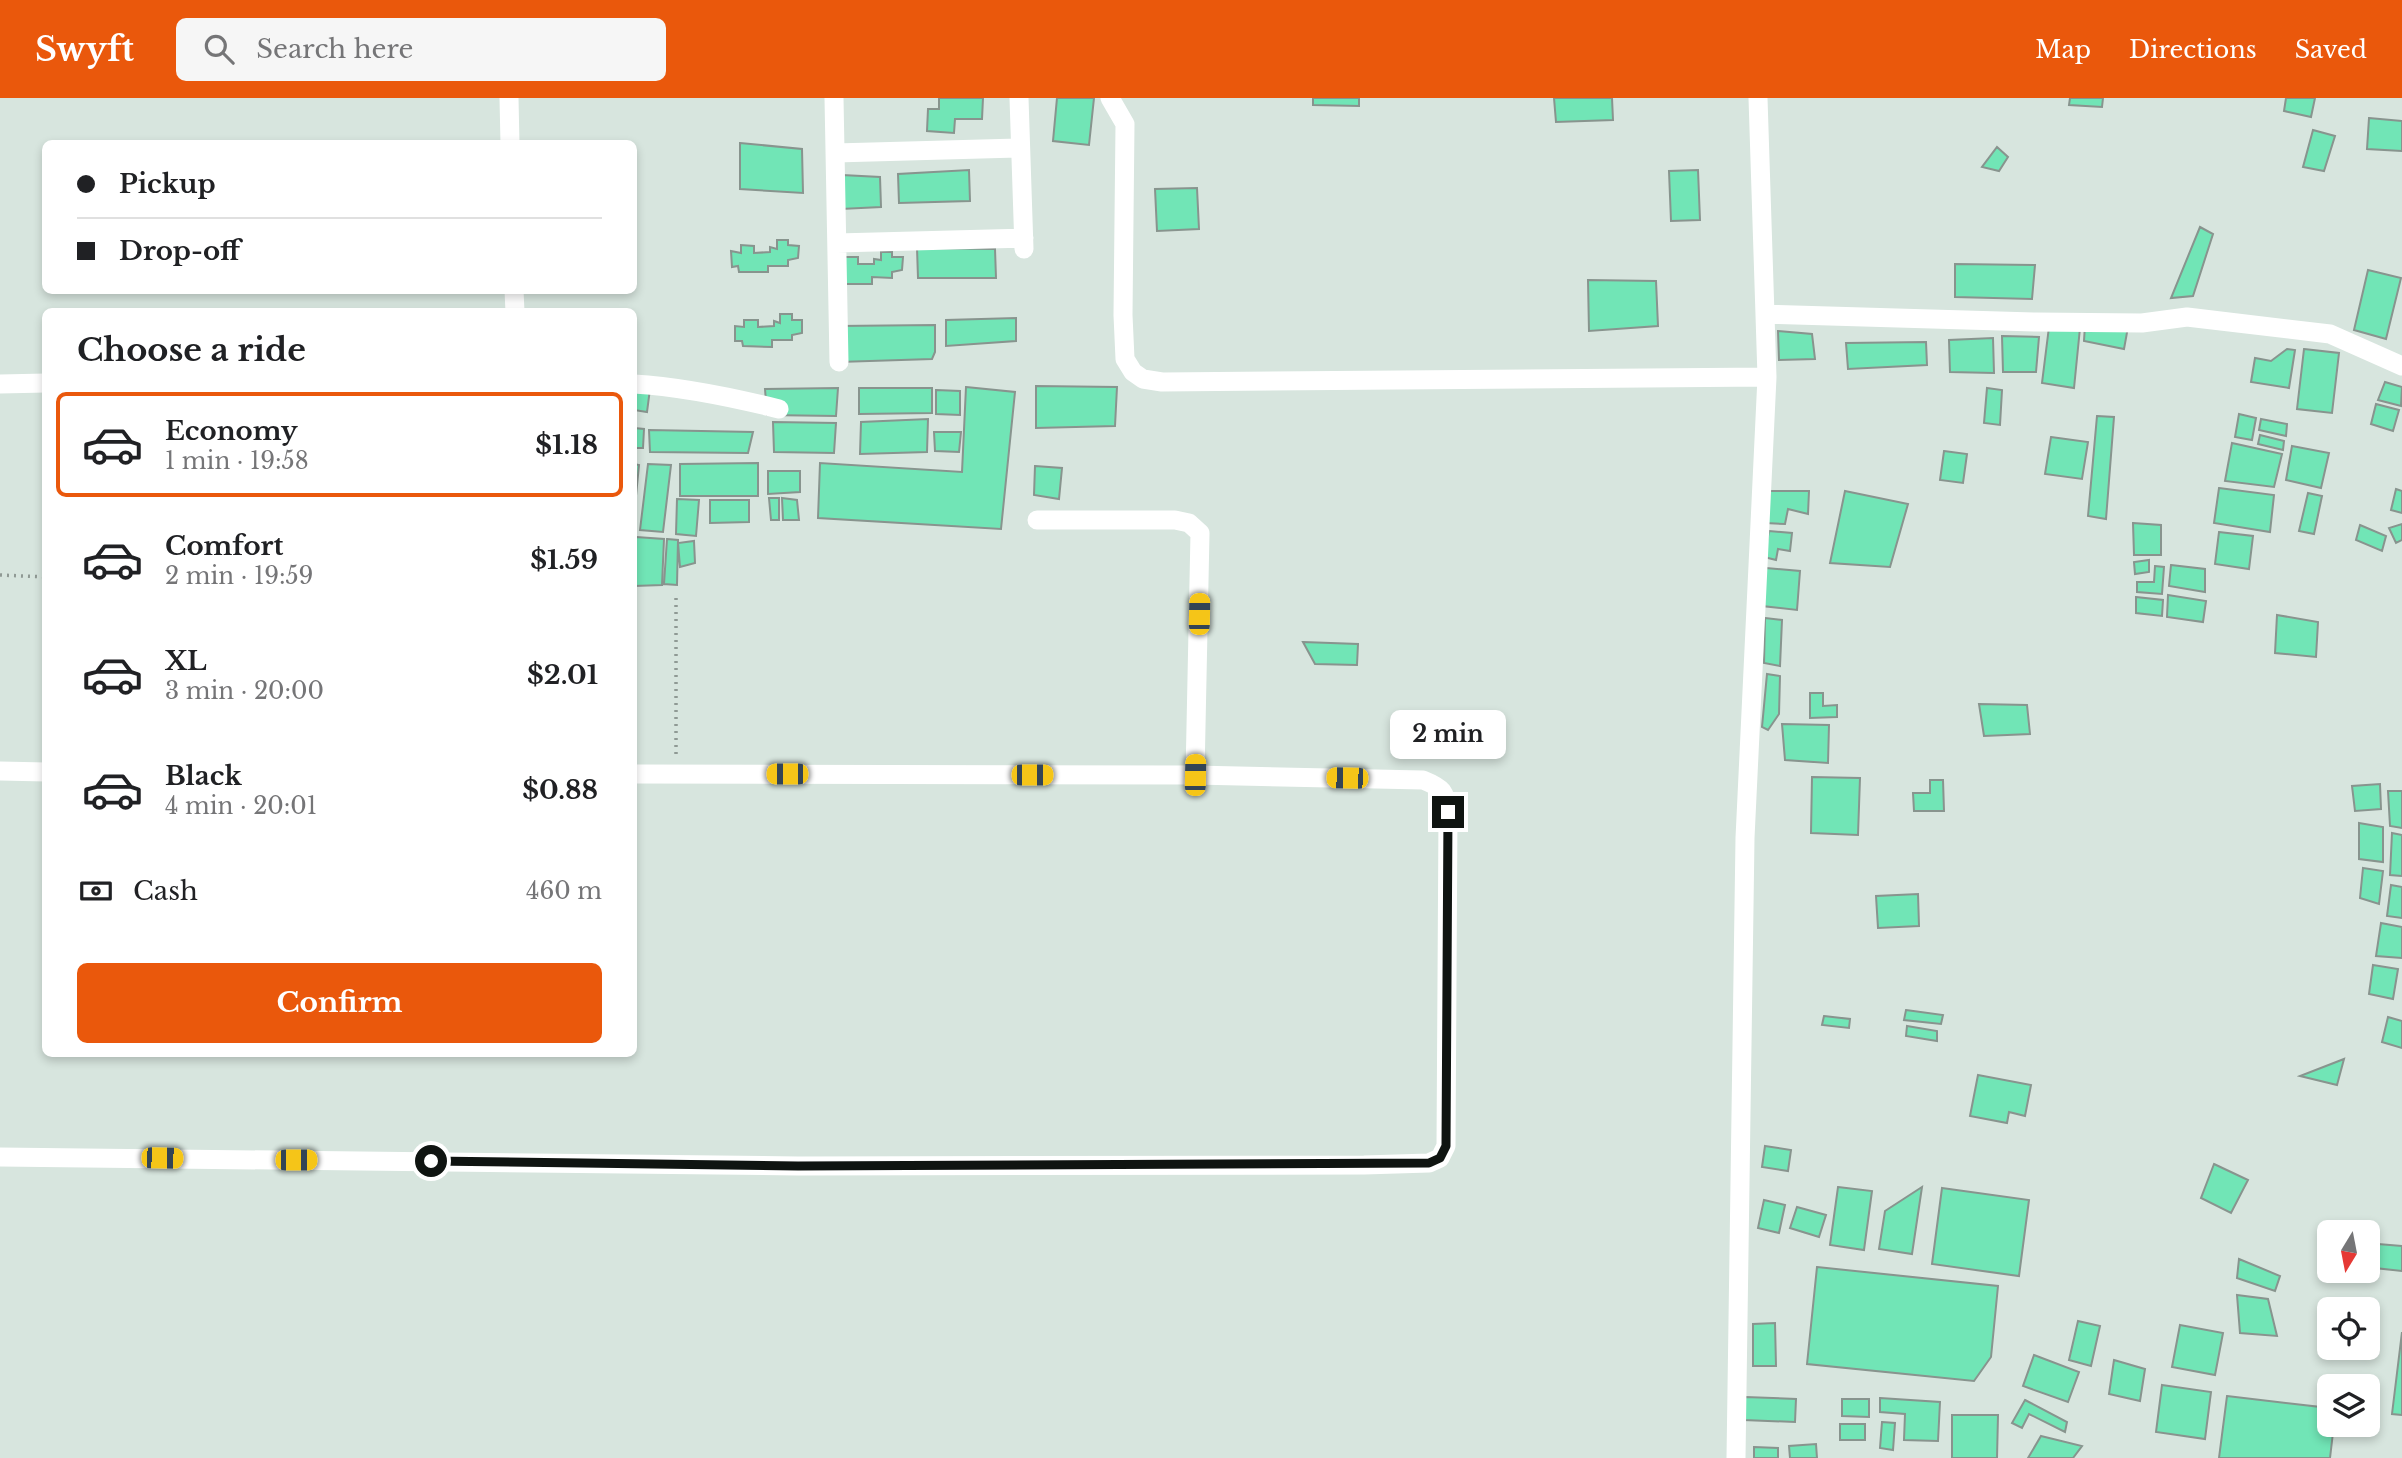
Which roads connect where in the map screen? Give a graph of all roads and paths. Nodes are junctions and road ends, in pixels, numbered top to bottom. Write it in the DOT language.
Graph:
graph roads {
  1 [pos="509,98"];
  2 [pos="834,98"];
  3 [pos="1019,98"];
  4 [pos="1110,98"];
  5 [pos="1758,98"];
  6 [pos="510,140"];
  7 [pos="1020,148"];
  8 [pos="835,153"];
  9 [pos="837,243"];
  10 [pos="1765,314"];
  11 [pos="839,362"];
  12 [pos="2402,366"];
  13 [pos="1767,377"];
  14 [pos="42,383"];
  15 [pos="0,384"];
  16 [pos="637,384"];
  17 [pos="779,409"];
  18 [pos="1037,520"];
  19 [pos="0,575"];
  20 [pos="42,577"];
  21 [pos="676,593"];
  22 [pos="0,771"];
  23 [pos="42,772"];
  24 [pos="637,774"];
  25 [pos="678,774"];
  26 [pos="1195,775"];
  27 [pos="0,1157"];
  28 [pos="1736,1458"];
  1 -- 6 [label="street"];
  2 -- 8 [label="street"];
  3 -- 7 [label="street"];
  4 -- 13 [label="street"];
  5 -- 10 [label="street"];
  7 -- 8 [label="street"];
  7 -- 9 [label="street"];
  8 -- 9 [label="street"];
  9 -- 11 [label="street"];
  10 -- 12 [label="street"];
  10 -- 13 [label="street"];
  13 -- 28 [label="street"];
  14 -- 15 [label="street"];
  16 -- 17 [label="street"];
  18 -- 26 [label="street"];
  19 -- 20 [label="path"];
  21 -- 25 [label="path"];
  22 -- 23 [label="street"];
  24 -- 25 [label="street"];
  25 -- 26 [label="street"];
  26 -- 27 [label="street"];
}
